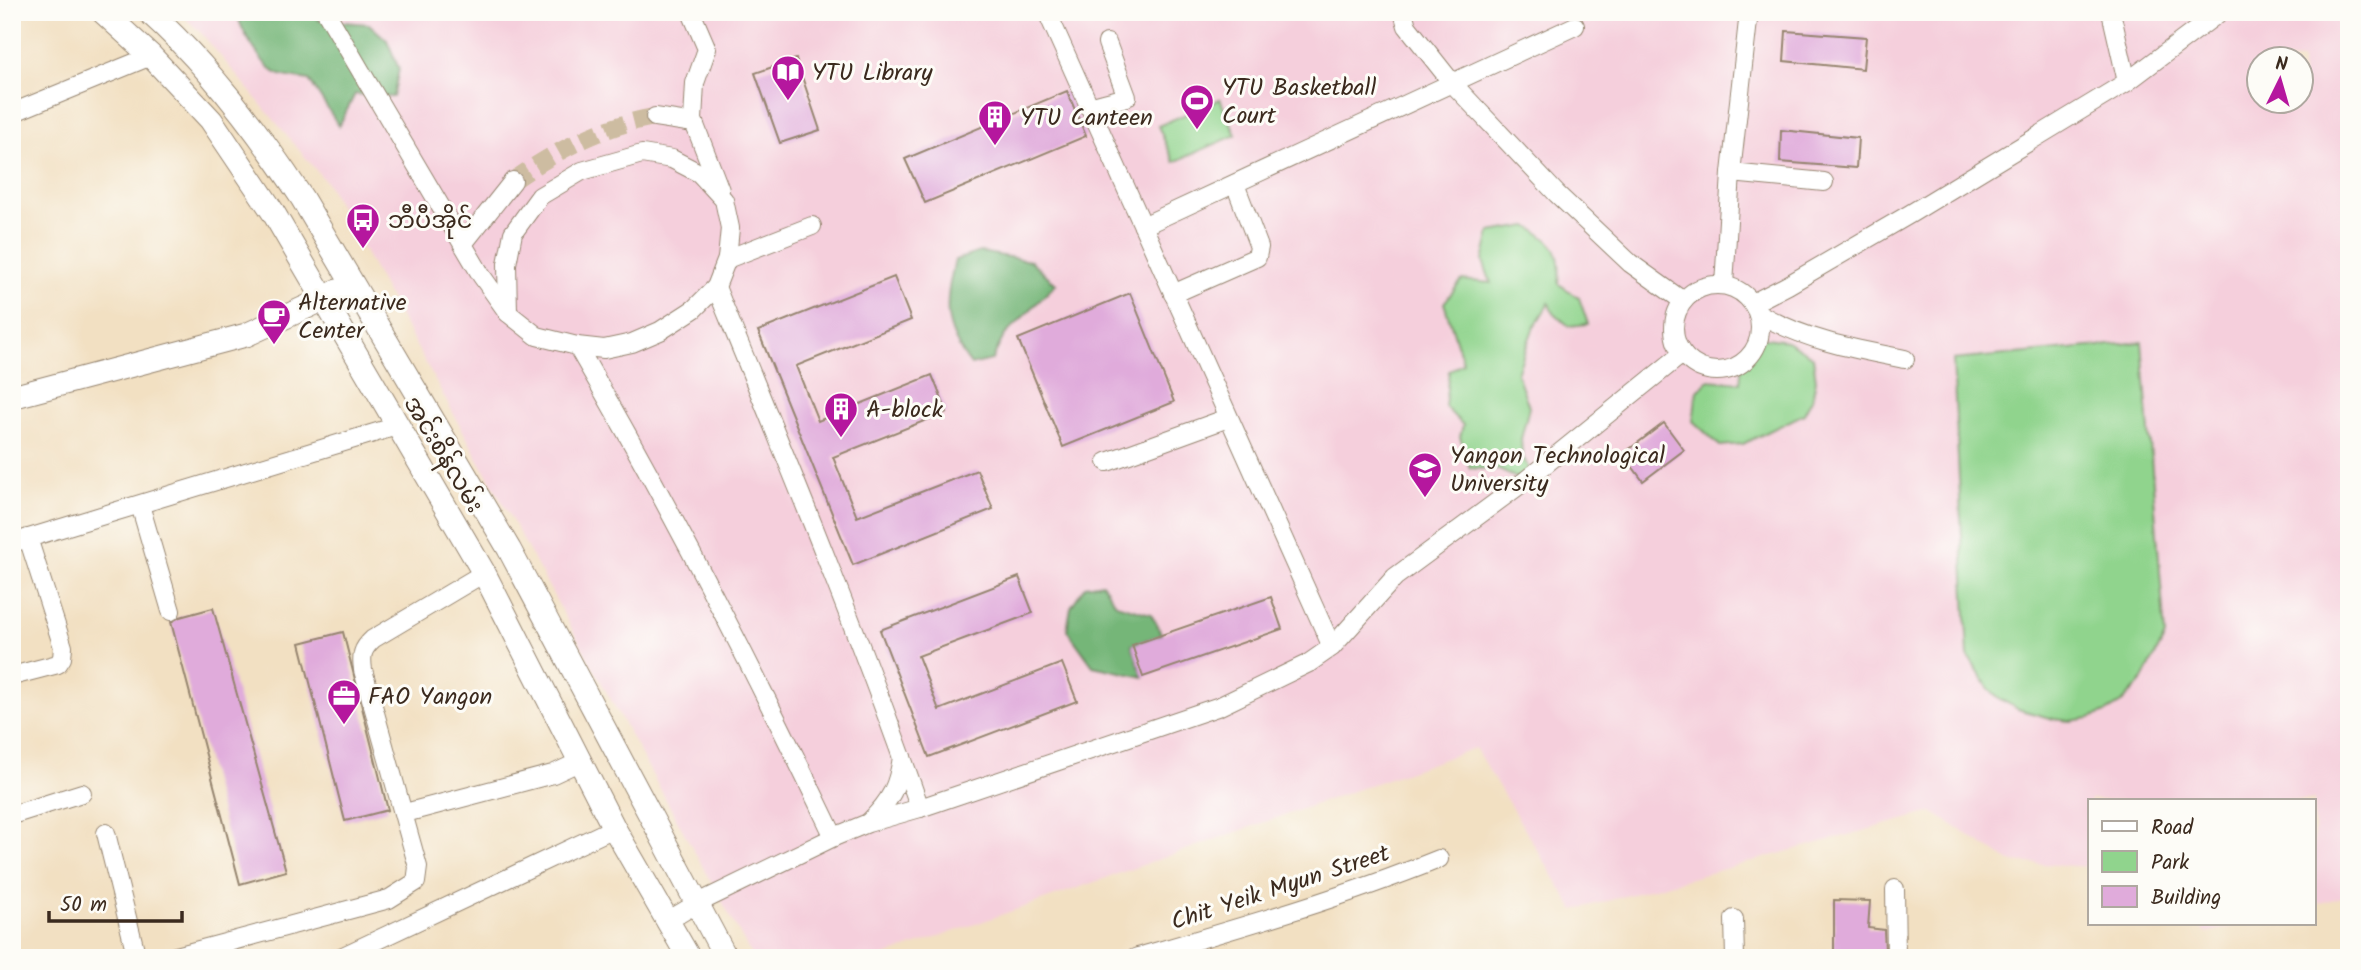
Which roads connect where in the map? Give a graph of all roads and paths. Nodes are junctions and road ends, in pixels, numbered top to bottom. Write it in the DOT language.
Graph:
graph roads {
  1 [pos="103,12"];
  2 [pos="149,12"];
  3 [pos="327,12"];
  4 [pos="691,12"];
  5 [pos="1046,12"];
  6 [pos="1403,12"];
  7 [pos="1749,12"];
  8 [pos="2111,12"];
  9 [pos="2220,12"];
  10 [pos="1575,26"];
  11 [pos="1107,43"];
  12 [pos="151,56"];
  13 [pos="2127,82"];
  14 [pos="1453,84"];
  15 [pos="1089,107"];
  16 [pos="12,113"];
  17 [pos="655,117"];
  18 [pos="694,123"];
  19 [pos="1731,173"];
  20 [pos="513,181"];
  21 [pos="1824,182"];
  22 [pos="1235,184"];
  23 [pos="724,200"];
  24 [pos="812,226"];
  25 [pos="1143,226"];
  26 [pos="463,244"];
  27 [pos="727,259"];
  28 [pos="351,282"];
  29 [pos="1724,285"];
  30 [pos="716,287"];
  31 [pos="1172,293"];
  32 [pos="324,299"];
  33 [pos="1684,301"];
  34 [pos="1756,308"];
  35 [pos="508,313"];
  36 [pos="577,346"];
  37 [pos="1682,354"];
  38 [pos="1905,359"];
  39 [pos="12,397"];
  40 [pos="1228,418"];
  41 [pos="397,426"];
  42 [pos="1107,462"];
  43 [pos="140,505"];
  44 [pos="20,540"];
  45 [pos="484,573"];
  46 [pos="171,611"];
  47 [pos="1332,647"];
  48 [pos="12,676"];
  49 [pos="902,756"];
  50 [pos="581,761"];
  51 [pos="82,793"];
  52 [pos="920,808"];
  53 [pos="14,809"];
  54 [pos="404,813"];
  55 [pos="868,823"];
  56 [pos="614,828"];
  57 [pos="106,833"];
  58 [pos="834,836"];
  59 [pos="1439,859"];
  60 [pos="1895,889"];
  61 [pos="696,904"];
  62 [pos="1734,919"];
  63 [pos="668,920"];
  64 [pos="137,958"];
  65 [pos="169,958"];
  66 [pos="339,958"];
  67 [pos="689,958"];
  68 [pos="726,958"];
  69 [pos="1135,958"];
  70 [pos="1735,958"];
  71 [pos="1896,958"];
  1 -- 12 [label="main road, အင်းစိန်လမ်း"];
  2 -- 28 [label="main road, အင်းစိန်လမ်း"];
  3 -- 26 [label="street"];
  4 -- 18 [label="street"];
  5 -- 15 [label="street"];
  6 -- 14 [label="street"];
  7 -- 19 [label="street"];
  8 -- 13 [label="street"];
  9 -- 13 [label="street"];
  10 -- 14 [label="street"];
  11 -- 15 [label="street"];
  12 -- 16 [label="street"];
  12 -- 32 [label="main road, အင်းစိန်လမ်း"];
  13 -- 34 [label="street"];
  14 -- 22 [label="street"];
  14 -- 33 [label="street"];
  15 -- 25 [label="street"];
  17 -- 18 [label="street"];
  18 -- 23 [label="street"];
  19 -- 21 [label="street"];
  19 -- 29 [label="street"];
  20 -- 26 [label="street"];
  22 -- 25 [label="street"];
  22 -- 31 [label="street"];
  23 -- 27 [label="street"];
  23 -- 35 [label="street"];
  24 -- 27 [label="street"];
  25 -- 31 [label="street"];
  26 -- 35 [label="street"];
  27 -- 30 [label="street"];
  28 -- 32 [label="main road"];
  28 -- 61 [label="main road, အင်းစိန်လမ်း"];
  29 -- 33 [label="street"];
  29 -- 34 [label="street"];
  30 -- 36 [label="street"];
  30 -- 49 [label="street"];
  31 -- 40 [label="street"];
  32 -- 39 [label="main road"];
  32 -- 41 [label="main road, အင်းစိန်လမ်း"];
  33 -- 37 [label="street"];
  34 -- 37 [label="street"];
  34 -- 38 [label="street"];
  35 -- 36 [label="street"];
  36 -- 58 [label="street"];
  37 -- 47 [label="street"];
  40 -- 42 [label="street"];
  40 -- 47 [label="street"];
  41 -- 43 [label="street"];
  41 -- 45 [label="main road, အင်းစိန်လမ်း"];
  43 -- 44 [label="street"];
  43 -- 46 [label="street"];
  44 -- 48 [label="street"];
  45 -- 50 [label="main road, အင်းစိန်လမ်း"];
  45 -- 54 [label="street"];
  47 -- 52 [label="street"];
  49 -- 52 [label="street"];
  49 -- 55 [label="street"];
  50 -- 54 [label="street"];
  50 -- 56 [label="main road, အင်းစိန်လမ်း"];
  51 -- 53 [label="street"];
  52 -- 55 [label="street"];
  54 -- 65 [label="street"];
  55 -- 58 [label="street"];
  56 -- 63 [label="main road, အင်းစိန်လမ်း"];
  56 -- 66 [label="street"];
  57 -- 64 [label="street"];
  58 -- 61 [label="street"];
  59 -- 69 [label="street, Chit Yeik Myun Street"];
  60 -- 71 [label="street"];
  61 -- 63 [label="street"];
  61 -- 68 [label="main road, အင်းစိန်လမ်း"];
  62 -- 70 [label="street"];
  63 -- 67 [label="main road, အင်းစိန်လမ်း"];
}
